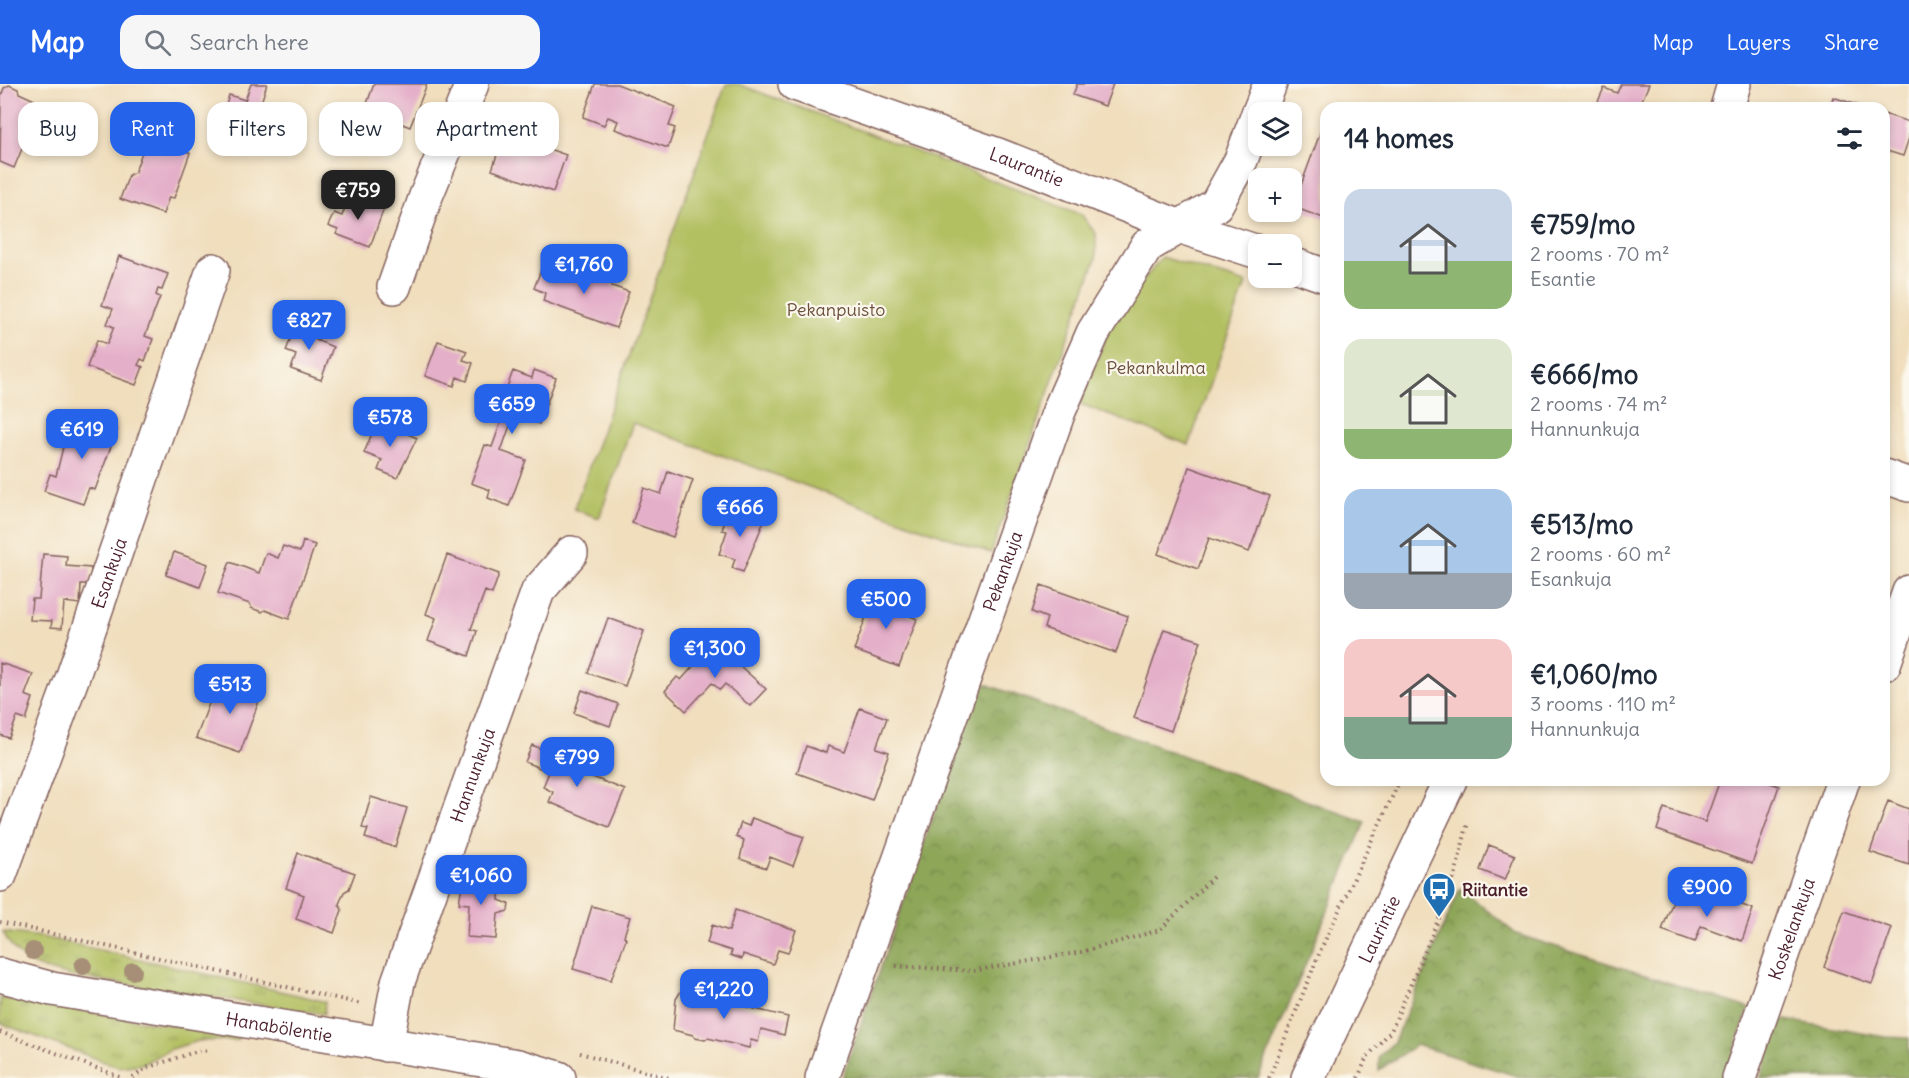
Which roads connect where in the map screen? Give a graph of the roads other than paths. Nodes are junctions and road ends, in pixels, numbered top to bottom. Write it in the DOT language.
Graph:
graph roads {
  1 [pos="472,84"];
  2 [pos="795,84"];
  3 [pos="1270,84"];
  4 [pos="1734,84"];
  5 [pos="1263,102"];
  6 [pos="1729,102"];
  7 [pos="1248,142"];
  8 [pos="1178,226"];
  9 [pos="1248,249"];
  10 [pos="1302,268"];
  11 [pos="213,270"];
  12 [pos="1320,274"];
  13 [pos="394,287"];
  14 [pos="1890,478"];
  15 [pos="1909,485"];
  16 [pos="571,553"];
  17 [pos="1909,592"];
  18 [pos="1890,647"];
  19 [pos="1447,786"];
  20 [pos="1841,786"];
  21 [pos="0,875"];
  22 [pos="0,975"];
  23 [pos="386,1045"];
  24 [pos="559,1078"];
  25 [pos="822,1078"];
  26 [pos="1308,1078"];
  27 [pos="1739,1078"];
  1 -- 13 [label="street"];
  2 -- 8 [label="street, Laurantie"];
  3 -- 5 [label="street, Pekankuja"];
  4 -- 6 [label="street"];
  7 -- 8 [label="street, Pekankuja"];
  8 -- 9 [label="street, Laurantie"];
  8 -- 25 [label="street, Pekankuja"];
  10 -- 12 [label="street"];
  11 -- 21 [label="street, Esankuja"];
  14 -- 15 [label="street"];
  16 -- 23 [label="street, Hannunkuja"];
  17 -- 18 [label="street"];
  19 -- 26 [label="street, Laurintie"];
  20 -- 27 [label="street, Koskelankuja"];
  22 -- 23 [label="street, Hanabölentie"];
  23 -- 24 [label="street, Hanabölentie"];
}
